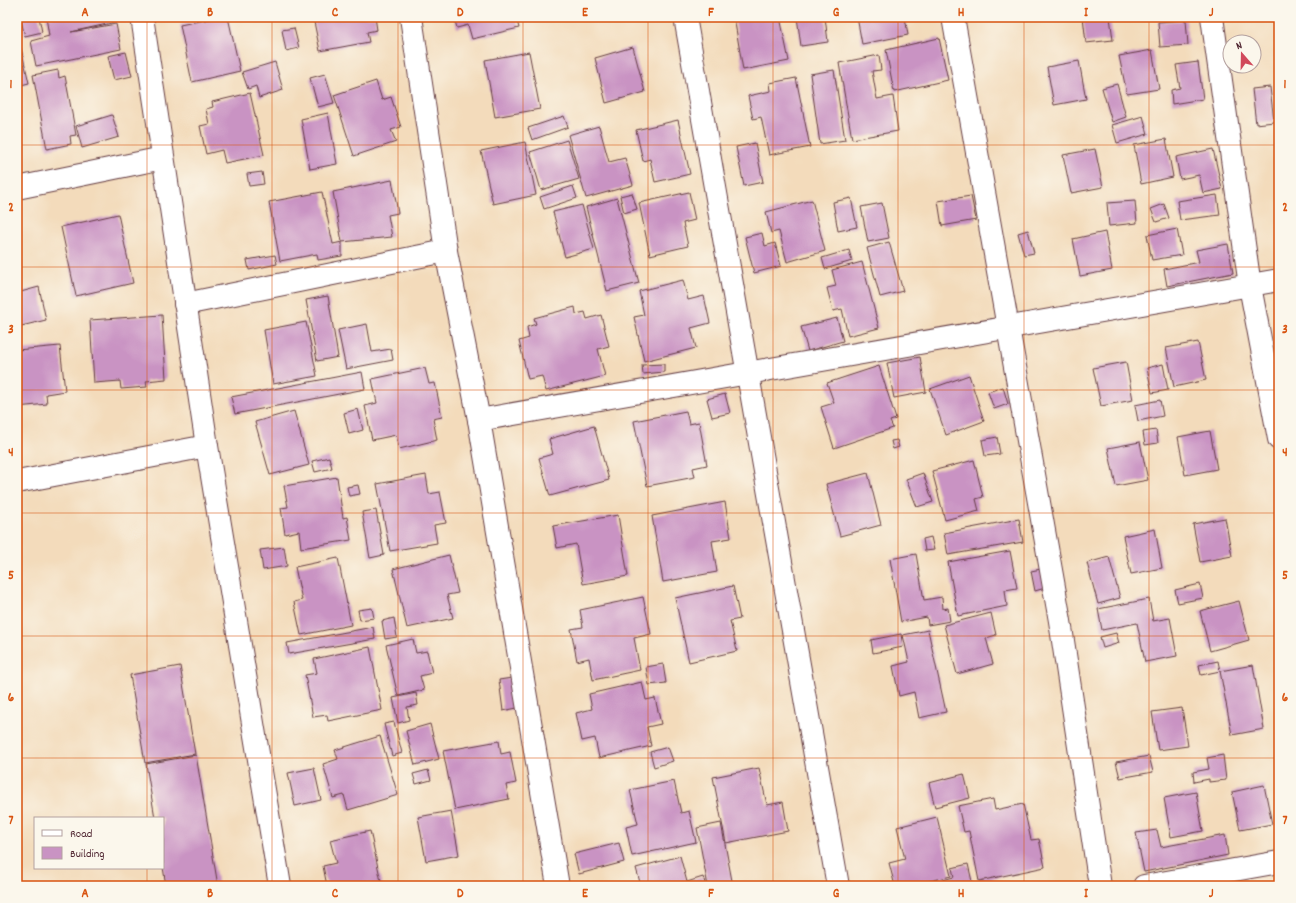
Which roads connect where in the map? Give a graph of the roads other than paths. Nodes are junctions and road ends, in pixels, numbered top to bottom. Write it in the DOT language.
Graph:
graph roads {
  1 [pos="142,17"];
  2 [pos="411,17"];
  3 [pos="686,17"];
  4 [pos="953,17"];
  5 [pos="1212,17"];
  6 [pos="163,158"];
  7 [pos="17,188"];
  8 [pos="446,251"];
  9 [pos="1279,280"];
  10 [pos="1250,286"];
  11 [pos="185,304"];
  12 [pos="1007,329"];
  13 [pos="749,374"];
  14 [pos="479,420"];
  15 [pos="1279,439"];
  16 [pos="207,446"];
  17 [pos="17,482"];
  18 [pos="1279,862"];
  19 [pos="280,886"];
  20 [pos="558,886"];
  21 [pos="838,886"];
  22 [pos="1100,886"];
  23 [pos="1144,886"];
  1 -- 6 [label="street"];
  2 -- 8 [label="street"];
  3 -- 13 [label="street"];
  4 -- 12 [label="street"];
  5 -- 10 [label="street"];
  6 -- 7 [label="street"];
  6 -- 11 [label="street"];
  8 -- 11 [label="street"];
  8 -- 14 [label="street"];
  9 -- 10 [label="street"];
  10 -- 12 [label="street"];
  10 -- 15 [label="street"];
  11 -- 16 [label="street"];
  12 -- 13 [label="street"];
  12 -- 22 [label="street"];
  13 -- 14 [label="street"];
  13 -- 21 [label="street"];
  14 -- 20 [label="street"];
  16 -- 17 [label="street"];
  16 -- 19 [label="street"];
  18 -- 23 [label="street"];
}
